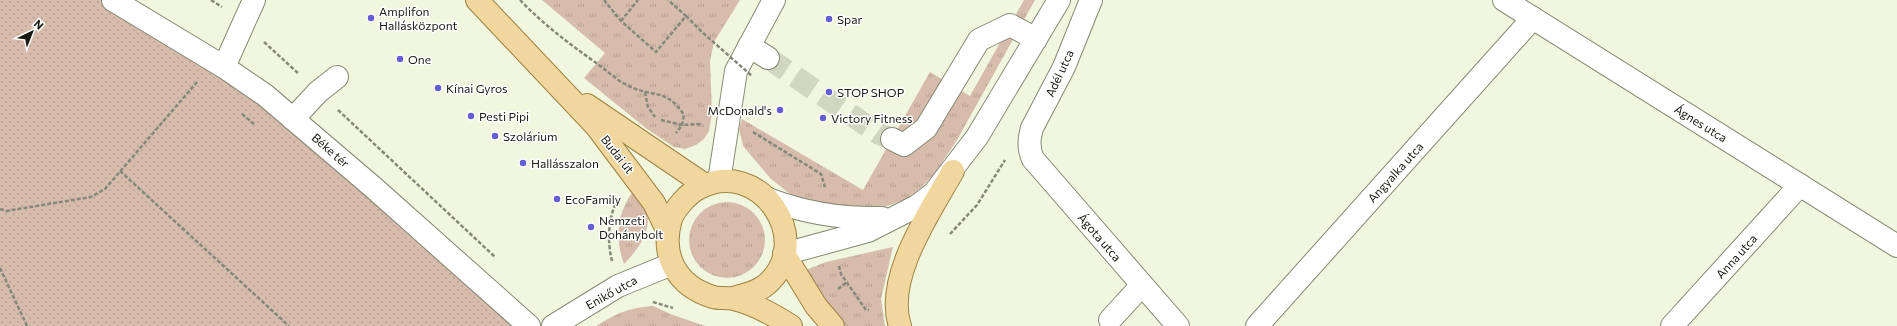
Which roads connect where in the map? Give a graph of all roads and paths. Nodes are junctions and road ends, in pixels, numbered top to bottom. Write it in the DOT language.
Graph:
graph roads {
  1 [pos="113,0"];
  2 [pos="211,0"];
  3 [pos="254,0"];
  4 [pos="477,0"];
  5 [pos="604,0"];
  6 [pos="638,0"];
  7 [pos="668,0"];
  8 [pos="774,0"];
  9 [pos="1059,0"];
  10 [pos="1091,0"];
  11 [pos="1504,0"];
  12 [pos="686,16"];
  13 [pos="1533,18"];
  14 [pos="621,21"];
  15 [pos="243,24"];
  16 [pos="1036,39"];
  17 [pos="749,46"];
  18 [pos="768,58"];
  19 [pos="224,67"];
  20 [pos="752,76"];
  21 [pos="337,77"];
  22 [pos="199,80"];
  23 [pos="558,84"];
  24 [pos="318,92"];
  25 [pos="293,119"];
  26 [pos="892,139"];
  27 [pos="1030,150"];
  28 [pos="953,170"];
  29 [pos="120,172"];
  30 [pos="712,183"];
  31 [pos="1800,185"];
  32 [pos="768,199"];
  33 [pos="0,209"];
  34 [pos="894,218"];
  35 [pos="668,232"];
  36 [pos="948,235"];
  37 [pos="1897,246"];
  38 [pos="784,254"];
  39 [pos="499,260"];
  40 [pos="672,264"];
  41 [pos="0,268"];
  42 [pos="1142,285"];
  43 [pos="733,298"];
  44 [pos="1110,320"];
  45 [pos="27,326"];
  46 [pos="290,326"];
  47 [pos="529,326"];
  48 [pos="553,326"];
  49 [pos="791,326"];
  50 [pos="833,326"];
  51 [pos="900,326"];
  52 [pos="1178,326"];
  53 [pos="1257,326"];
  54 [pos="1672,326"];
  1 -- 19 [label="street, Béke tér"];
  2 -- 15 [label="path"];
  3 -- 15 [label="street"];
  4 -- 23 [label="main road, Budai út"];
  5 -- 14 [label="path"];
  6 -- 14 [label="path"];
  7 -- 12 [label="path"];
  8 -- 17 [label="street"];
  9 -- 16 [label="street"];
  10 -- 27 [label="street, Adél utca"];
  11 -- 13 [label="street, Ágnes utca"];
  12 -- 14 [label="path"];
  12 -- 20 [label="path, bridge"];
  13 -- 31 [label="street, Ágnes utca"];
  13 -- 53 [label="street, Angyalka utca"];
  15 -- 19 [label="street"];
  15 -- 24 [label="path"];
  16 -- 26 [label="street"];
  16 -- 28 [label="street"];
  17 -- 18 [label="street"];
  17 -- 30 [label="street"];
  19 -- 25 [label="street, Béke tér"];
  21 -- 24 [label="street"];
  22 -- 29 [label="path"];
  23 -- 30 [label="main road, Budai út"];
  23 -- 35 [label="main road, Budai út"];
  24 -- 25 [label="street"];
  24 -- 39 [label="path"];
  25 -- 47 [label="street, Béke tér"];
  27 -- 36 [label="path"];
  27 -- 42 [label="street, Ágota utca"];
  28 -- 34 [label="street"];
  28 -- 51 [label="main road"];
  29 -- 33 [label="path"];
  29 -- 46 [label="path"];
  30 -- 32 [label="main road, Budai út"];
  30 -- 35 [label="main road, Budai út"];
  31 -- 37 [label="street, Ágnes utca"];
  31 -- 54 [label="street, Anna utca"];
  32 -- 34 [label="street"];
  32 -- 38 [label="main road, Budai út"];
  34 -- 38 [label="street"];
  35 -- 40 [label="main road, Budai út"];
  38 -- 43 [label="main road, Budai út"];
  38 -- 50 [label="main road"];
  40 -- 43 [label="main road, Budai út"];
  40 -- 48 [label="street, Enikő utca"];
  41 -- 45 [label="path"];
  42 -- 44 [label="street"];
  42 -- 52 [label="street, Ágota utca"];
  43 -- 49 [label="main road, Budai út"];
}
